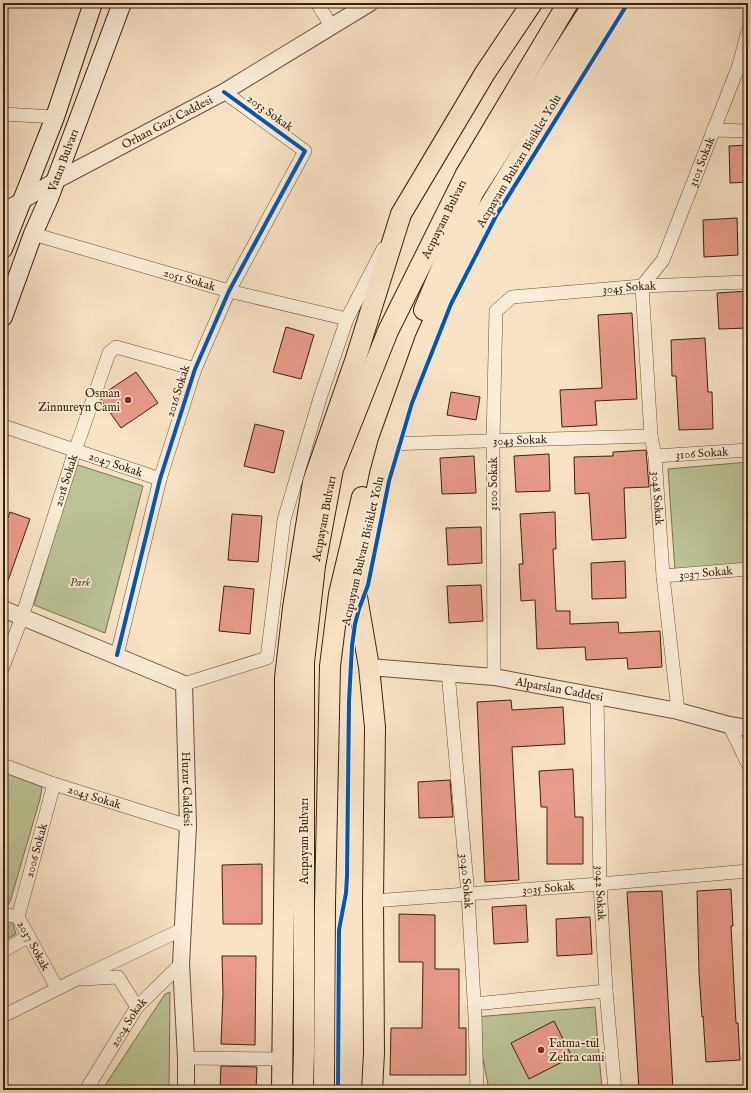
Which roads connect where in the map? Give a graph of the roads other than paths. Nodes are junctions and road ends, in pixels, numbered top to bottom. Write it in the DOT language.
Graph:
graph roads {
  1 [pos="93,3"];
  2 [pos="122,3"];
  3 [pos="317,3"];
  4 [pos="370,3"];
  5 [pos="532,3"];
  6 [pos="568,3"];
  7 [pos="594,3"];
  8 [pos="614,3"];
  9 [pos="332,27"];
  10 [pos="748,31"];
  11 [pos="744,65"];
  12 [pos="224,92"];
  13 [pos="3,114"];
  14 [pos="55,117"];
  15 [pos="713,130"];
  16 [pos="748,131"];
  17 [pos="305,151"];
  18 [pos="55,181"];
  19 [pos="21,201"];
  20 [pos="3,212"];
  21 [pos="401,214"];
  22 [pos="33,234"];
  23 [pos="3,250"];
  24 [pos="748,282"];
  25 [pos="642,286"];
  26 [pos="229,291"];
  27 [pos="512,297"];
  28 [pos="3,317"];
  29 [pos="347,319"];
  30 [pos="195,369"];
  31 [pos="3,426"];
  32 [pos="651,436"];
  33 [pos="492,440"];
  34 [pos="388,444"];
  35 [pos="748,450"];
  36 [pos="75,451"];
  37 [pos="655,456"];
  38 [pos="160,479"];
  39 [pos="748,569"];
  40 [pos="663,576"];
  41 [pos="3,609"];
  42 [pos="22,617"];
  43 [pos="117,655"];
  44 [pos="3,667"];
  45 [pos="369,667"];
  46 [pos="448,672"];
  47 [pos="494,677"];
  48 [pos="184,684"];
  49 [pos="597,696"];
  50 [pos="678,711"];
  51 [pos="729,724"];
  52 [pos="748,728"];
  53 [pos="748,764"];
  54 [pos="3,765"];
  55 [pos="54,784"];
  56 [pos="188,826"];
  57 [pos="748,871"];
  58 [pos="600,884"];
  59 [pos="468,894"];
  60 [pos="373,900"];
  61 [pos="3,914"];
  62 [pos="18,917"];
  63 [pos="183,929"];
  64 [pos="29,936"];
  65 [pos="3,950"];
  66 [pos="181,964"];
  67 [pos="75,980"];
  68 [pos="57,988"];
  69 [pos="606,991"];
  70 [pos="474,1004"];
  71 [pos="137,1008"];
  72 [pos="3,1016"];
  73 [pos="186,1058"];
  74 [pos="282,1059"];
  75 [pos="86,1090"];
  76 [pos="186,1090"];
  77 [pos="282,1090"];
  78 [pos="303,1090"];
  79 [pos="324,1090"];
  80 [pos="372,1090"];
  81 [pos="477,1090"];
  82 [pos="615,1090"];
  1 -- 14 [label="main road, Vatan Bulvarı"];
  2 -- 18 [label="main road, Vatan Bulvarı"];
  3 -- 9 [label="street"];
  4 -- 9 [label="street, Orhan Gazi Caddesi"];
  5 -- 21 [label="main road"];
  6 -- 78 [label="main road, Acıpayam Bulvarı"];
  7 -- 79 [label="main road, Acıpayam Bulvarı"];
  8 -- 34 [label="main road"];
  9 -- 12 [label="street, Orhan Gazi Caddesi"];
  10 -- 11 [label="street, 3101 Sokak"];
  11 -- 15 [label="street, 3101 Sokak"];
  12 -- 17 [label="street, 2053 Sokak"];
  12 -- 18 [label="street, Orhan Gazi Caddesi"];
  13 -- 14 [label="street"];
  14 -- 19 [label="main road, Vatan Bulvarı"];
  15 -- 16 [label="street"];
  15 -- 25 [label="street, 3101 Sokak"];
  17 -- 26 [label="street, 2016 Sokak"];
  18 -- 19 [label="street, Orhan Gazi Caddesi"];
  18 -- 22 [label="main road, Vatan Bulvarı"];
  19 -- 20 [label="street, Orhan Gazi Caddesi"];
  19 -- 23 [label="main road, Vatan Bulvarı"];
  21 -- 29 [label="street"];
  21 -- 74 [label="main road"];
  22 -- 26 [label="street, 2051 Sokak"];
  22 -- 28 [label="main road, Vatan Bulvarı"];
  24 -- 25 [label="street, 3045 Sokak"];
  25 -- 27 [label="street, 3045 Sokak"];
  25 -- 32 [label="street, 3048 Sokak"];
  26 -- 29 [label="street, 2051 Sokak"];
  26 -- 30 [label="street, 2016 Sokak"];
  27 -- 33 [label="street, 3100 Sokak"];
  29 -- 48 [label="street"];
  30 -- 36 [label="street, 2018 Sokak"];
  30 -- 38 [label="street, 2016 Sokak"];
  31 -- 36 [label="street, 2047 Sokak"];
  32 -- 33 [label="street, 3043 Sokak"];
  32 -- 37 [label="street, 3048 Sokak"];
  33 -- 34 [label="street, 3043 Sokak"];
  33 -- 47 [label="street, 3100 Sokak"];
  34 -- 45 [label="main road"];
  35 -- 37 [label="street, 3106 Sokak"];
  36 -- 38 [label="street, 2047 Sokak"];
  36 -- 42 [label="street, 2018 Sokak"];
  37 -- 40 [label="street, 3048 Sokak"];
  38 -- 43 [label="street, 2016 Sokak"];
  39 -- 40 [label="street, 3037 Sokak"];
  40 -- 50 [label="street, 3048 Sokak"];
  41 -- 42 [label="street"];
  42 -- 43 [label="street"];
  42 -- 44 [label="street, 2018 Sokak"];
  43 -- 48 [label="street"];
  45 -- 46 [label="street, Alparslan Caddesi"];
  45 -- 60 [label="main road"];
  46 -- 47 [label="street, Alparslan Caddesi"];
  46 -- 59 [label="street, 3040 Sokak"];
  47 -- 49 [label="street, Alparslan Caddesi"];
  48 -- 56 [label="street, Huzur Caddesi"];
  49 -- 50 [label="street, Alparslan Caddesi"];
  49 -- 58 [label="street, 3042 Sokak"];
  50 -- 51 [label="street, Alparslan Caddesi"];
  51 -- 52 [label="street, Alparslan Caddesi"];
  51 -- 53 [label="street"];
  54 -- 55 [label="street, 2043 Sokak"];
  55 -- 56 [label="street, 2043 Sokak"];
  55 -- 62 [label="street, 2006 Sokak"];
  56 -- 63 [label="street, Huzur Caddesi"];
  57 -- 58 [label="street, 3035 Sokak"];
  58 -- 59 [label="street, 3035 Sokak"];
  58 -- 69 [label="street, 3042 Sokak"];
  59 -- 60 [label="street, 3035 Sokak"];
  59 -- 70 [label="street, 3040 Sokak"];
  60 -- 80 [label="main road"];
  61 -- 62 [label="street, 2037 Sokak"];
  62 -- 64 [label="street, 2037 Sokak"];
  63 -- 66 [label="street, Huzur Caddesi"];
  63 -- 67 [label="street"];
  64 -- 65 [label="street"];
  64 -- 68 [label="street, 2037 Sokak"];
  66 -- 71 [label="street, 2004 Sokak"];
  66 -- 73 [label="street, Huzur Caddesi"];
  67 -- 68 [label="street"];
  67 -- 71 [label="street"];
  68 -- 72 [label="street"];
  69 -- 70 [label="street"];
  69 -- 82 [label="street, 3042 Sokak"];
  70 -- 81 [label="street, 3040 Sokak"];
  71 -- 75 [label="street, 2004 Sokak"];
  73 -- 74 [label="street"];
  73 -- 76 [label="street, Huzur Caddesi"];
  74 -- 77 [label="main road"];
}
